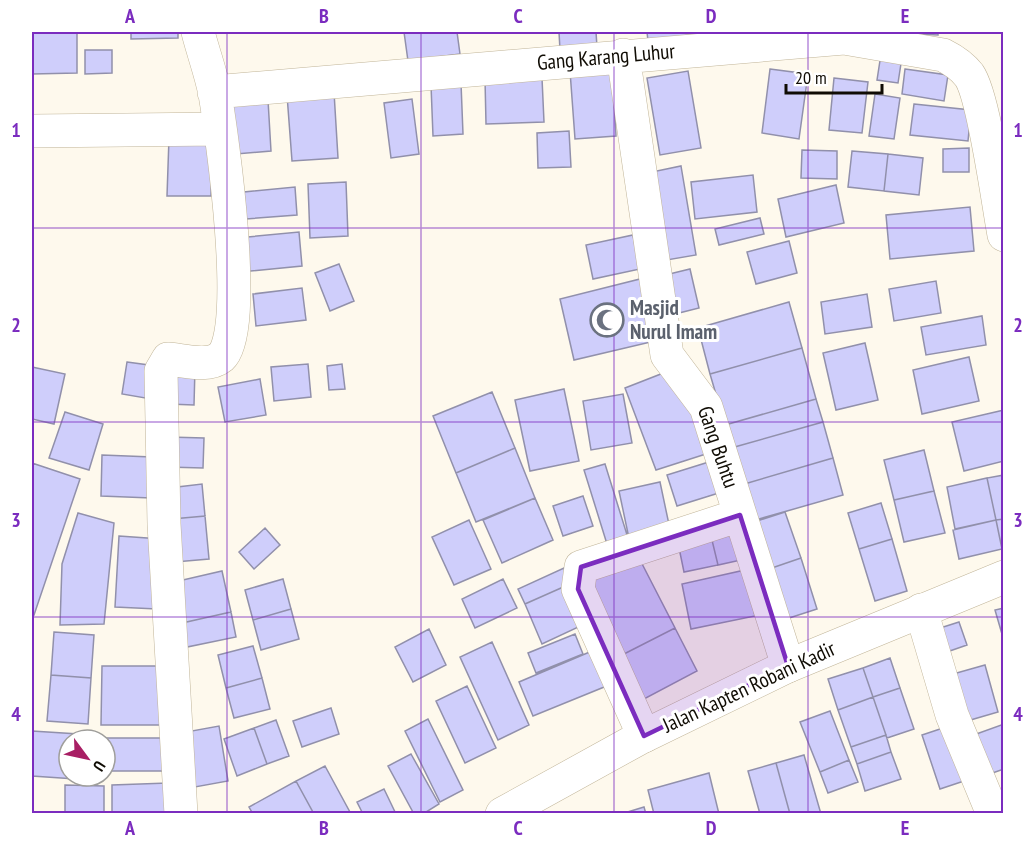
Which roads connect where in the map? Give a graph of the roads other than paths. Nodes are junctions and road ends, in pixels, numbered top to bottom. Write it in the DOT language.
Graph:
graph roads {
  1 [pos="198,32"];
  2 [pos="844,34"];
  3 [pos="623,55"];
  4 [pos="214,92"];
  5 [pos="220,129"];
  6 [pos="32,131"];
  7 [pos="1004,235"];
  8 [pos="740,515"];
  9 [pos="1004,577"];
  10 [pos="921,610"];
  11 [pos="788,666"];
  12 [pos="644,736"];
  13 [pos="181,813"];
  14 [pos="502,813"];
  15 [pos="993,813"];
  1 -- 4 [label="street"];
  2 -- 3 [label="street, Gang Karang Luhur"];
  2 -- 7 [label="street, Gang Karang Luhur"];
  3 -- 4 [label="street, Gang Karang Luhur"];
  3 -- 8 [label="street, Gang Buhtu"];
  4 -- 5 [label="street"];
  5 -- 6 [label="street"];
  5 -- 13 [label="street"];
  8 -- 11 [label="street, Gang Buhtu"];
  8 -- 12 [label="street"];
  9 -- 10 [label="street, Jalan Kapten Robani Kadir"];
  10 -- 11 [label="street, Jalan Kapten Robani Kadir"];
  10 -- 15 [label="street"];
  11 -- 12 [label="street, Jalan Kapten Robani Kadir"];
  12 -- 14 [label="street, Jalan Kapten Robani Kadir"];
}
